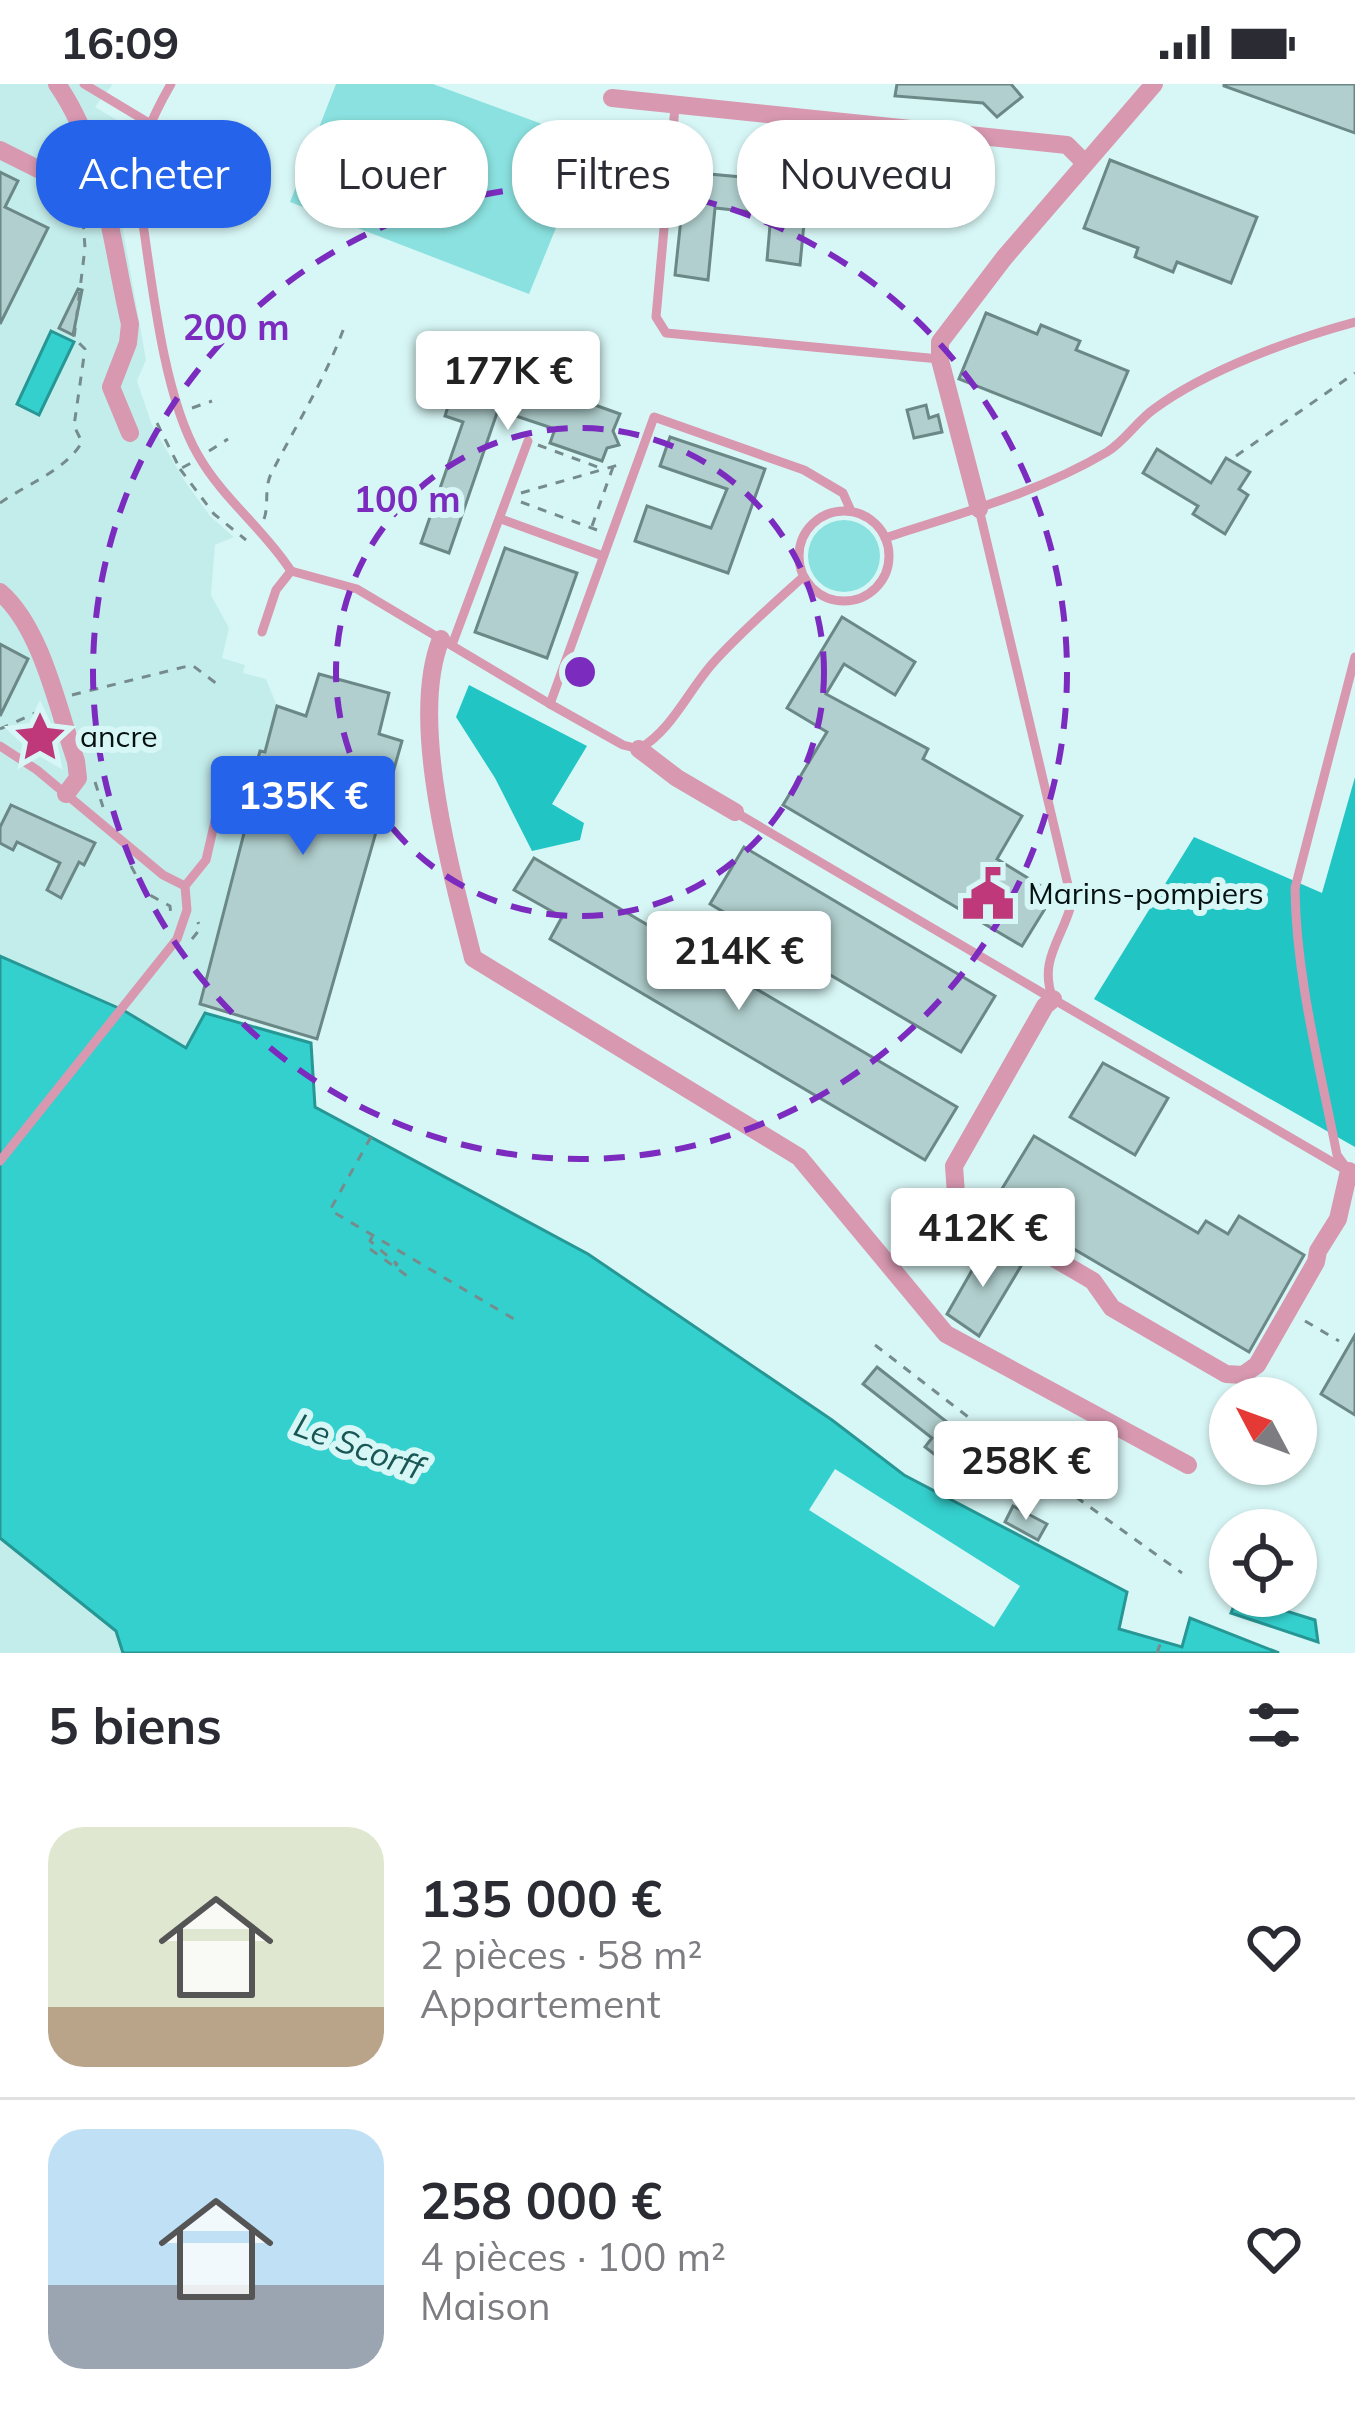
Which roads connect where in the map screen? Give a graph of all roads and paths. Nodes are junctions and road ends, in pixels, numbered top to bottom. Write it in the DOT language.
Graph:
graph roads {
  1 [pos="57,84"];
  2 [pos="84,84"];
  3 [pos="171,84"];
  4 [pos="1154,84"];
  5 [pos="612,98"];
  6 [pos="674,107"];
  7 [pos="143,120"];
  8 [pos="150,120"];
  9 [pos="0,150"];
  10 [pos="1084,162"];
  11 [pos="36,172"];
  12 [pos="84,228"];
  13 [pos="144,228"];
  14 [pos="1355,322"];
  15 [pos="345,325"];
  16 [pos="940,360"];
  17 [pos="1355,373"];
  18 [pos="130,433"];
  19 [pos="528,441"];
  20 [pos="1236,456"];
  21 [pos="638,459"];
  22 [pos="613,467"];
  23 [pos="181,469"];
  24 [pos="604,469"];
  25 [pos="508,497"];
  26 [pos="0,503"];
  27 [pos="979,509"];
  28 [pos="851,511"];
  29 [pos="501,519"];
  30 [pos="592,527"];
  31 [pos="257,528"];
  32 [pos="611,535"];
  33 [pos="886,538"];
  34 [pos="603,556"];
  35 [pos="291,571"];
  36 [pos="803,577"];
  37 [pos="0,592"];
  38 [pos="262,632"];
  39 [pos="447,642"];
  40 [pos="1355,657"];
  41 [pos="220,687"];
  42 [pos="55,704"];
  43 [pos="550,704"];
  44 [pos="0,729"];
  45 [pos="0,746"];
  46 [pos="639,749"];
  47 [pos="228,765"];
  48 [pos="66,794"];
  49 [pos="735,812"];
  50 [pos="124,860"];
  51 [pos="184,886"];
  52 [pos="172,921"];
  53 [pos="1053,999"];
  54 [pos="371,1137"];
  55 [pos="0,1161"];
  56 [pos="1352,1173"];
  57 [pos="373,1235"];
  58 [pos="370,1249"];
  59 [pos="394,1267"];
  60 [pos="410,1278"];
  61 [pos="1288,1312"];
  62 [pos="514,1318"];
  63 [pos="1339,1340"];
  64 [pos="875,1345"];
  65 [pos="1188,1466"];
  66 [pos="1182,1573"];
  67 [pos="1161,1642"];
  68 [pos="1157,1653"];
  1 -- 18 [label="street"];
  2 -- 7 [label="lane"];
  3 -- 8 [label="lane"];
  4 -- 10 [label="street"];
  5 -- 6 [label="street"];
  6 -- 10 [label="street"];
  6 -- 16 [label="lane"];
  9 -- 11 [label="street"];
  10 -- 16 [label="street"];
  12 -- 26 [label="path"];
  13 -- 31 [label="lane"];
  14 -- 27 [label="lane"];
  15 -- 31 [label="path"];
  16 -- 27 [label="street"];
  17 -- 20 [label="path"];
  19 -- 24 [label="path"];
  19 -- 25 [label="lane"];
  21 -- 22 [label="path"];
  21 -- 28 [label="lane"];
  21 -- 32 [label="lane"];
  22 -- 24 [label="path"];
  22 -- 30 [label="path"];
  23 -- 31 [label="path"];
  24 -- 25 [label="path"];
  25 -- 29 [label="lane"];
  25 -- 30 [label="path"];
  27 -- 33 [label="lane"];
  27 -- 53 [label="lane"];
  28 -- 33 [label="lane"];
  28 -- 36 [label="lane"];
  29 -- 34 [label="lane"];
  29 -- 39 [label="lane"];
  30 -- 32 [label="path"];
  31 -- 35 [label="lane"];
  32 -- 34 [label="lane"];
  33 -- 36 [label="lane"];
  34 -- 43 [label="lane"];
  35 -- 38 [label="lane"];
  35 -- 39 [label="lane"];
  36 -- 46 [label="lane"];
  37 -- 42 [label="street"];
  39 -- 43 [label="lane"];
  39 -- 65 [label="street"];
  40 -- 56 [label="lane"];
  41 -- 42 [label="path"];
  42 -- 44 [label="path"];
  42 -- 48 [label="street"];
  43 -- 46 [label="lane"];
  45 -- 48 [label="lane"];
  46 -- 49 [label="street"];
  47 -- 51 [label="lane"];
  48 -- 51 [label="lane"];
  49 -- 53 [label="lane"];
  50 -- 52 [label="path"];
  51 -- 55 [label="lane"];
  53 -- 56 [label="lane"];
  53 -- 61 [label="street"];
  54 -- 57 [label="path"];
  56 -- 61 [label="street"];
  57 -- 59 [label="path"];
  57 -- 62 [label="path"];
  58 -- 59 [label="path"];
  59 -- 60 [label="path"];
  61 -- 63 [label="path"];
  64 -- 66 [label="path"];
  67 -- 68 [label="path"];
}
